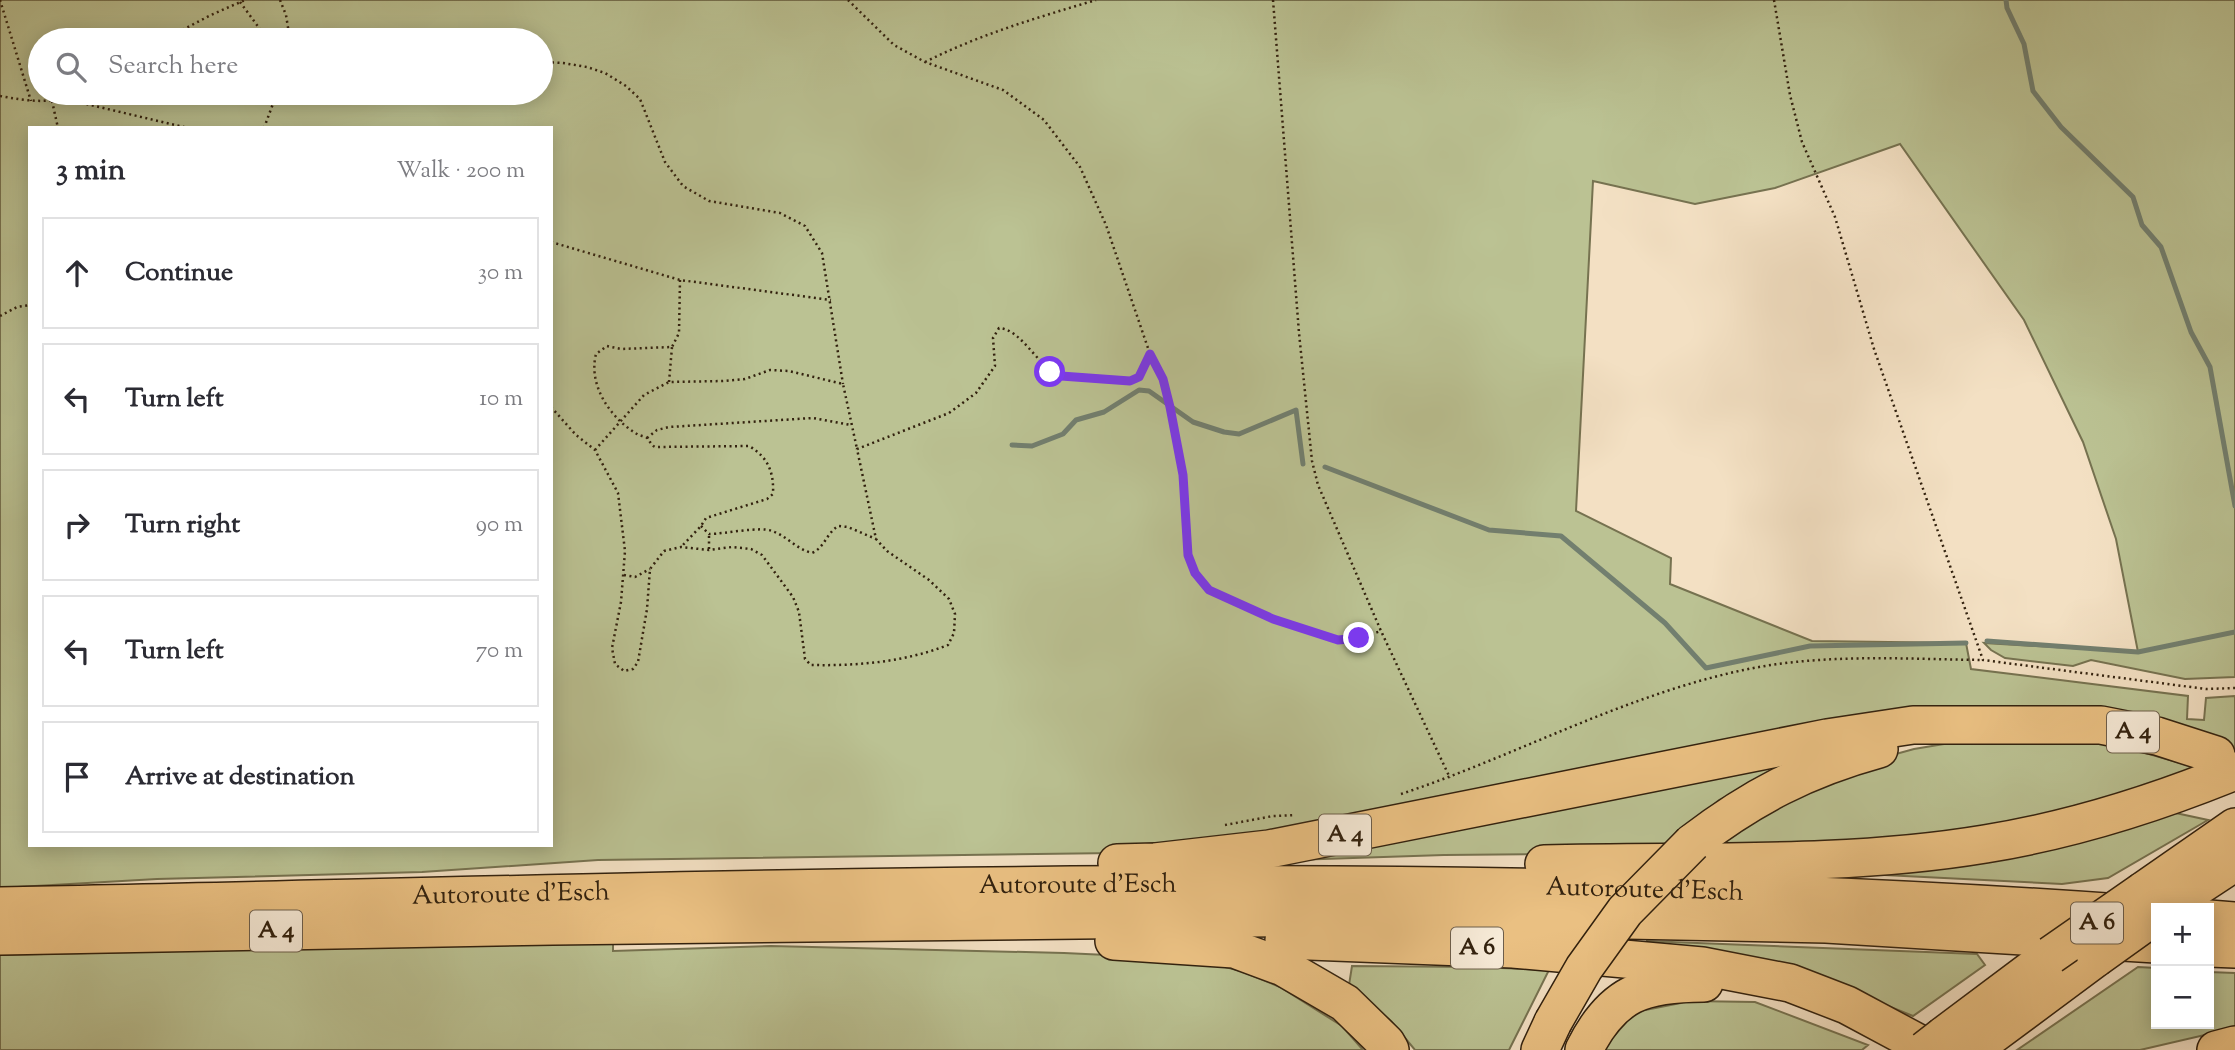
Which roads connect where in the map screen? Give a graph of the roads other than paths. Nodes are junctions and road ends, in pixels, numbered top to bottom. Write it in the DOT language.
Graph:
graph roads {
  1 [pos="1979,725"];
  2 [pos="2219,763"];
  3 [pos="2235,827"];
  4 [pos="2235,862"];
  5 [pos="1031,887"];
  6 [pos="706,892"];
  7 [pos="2172,903"];
  8 [pos="2175,903"];
  9 [pos="0,906"];
  10 [pos="2151,907"];
  11 [pos="2151,914"];
  12 [pos="2214,917"];
  13 [pos="1007,920"];
  14 [pos="2151,920"];
  15 [pos="2235,921"];
  16 [pos="0,936"];
  17 [pos="2151,944"];
  18 [pos="2214,948"];
  19 [pos="2235,949"];
  20 [pos="1546,1036"];
  21 [pos="2235,1045"];
  22 [pos="1943,1046"];
  23 [pos="1390,1050"];
  24 [pos="1584,1050"];
  25 [pos="1905,1050"];
  26 [pos="2216,1050"];
  1 -- 2 [label="highway, A 4"];
  1 -- 6 [label="highway, A 4"];
  1 -- 20 [label="highway, bridge"];
  2 -- 5 [label="highway, A 4"];
  3 -- 7 [label="highway, A 6"];
  4 -- 8 [label="highway, A 6"];
  5 -- 6 [label="highway, Autoroute d'Esch / A 4"];
  5 -- 10 [label="highway, Autoroute d'Esch / A 4"];
  6 -- 9 [label="highway, Autoroute d'Esch / A 4"];
  11 -- 22 [label="highway, A 6, bridge"];
  12 -- 15 [label="highway, Autoroute d'Esch / A 4"];
  13 -- 16 [label="highway, Autoroute d'Esch / A 4"];
  13 -- 17 [label="highway, Autoroute d'Esch / A 4"];
  13 -- 22 [label="highway, A 6"];
  13 -- 23 [label="highway"];
  14 -- 22 [label="highway, A 6, bridge"];
  18 -- 19 [label="highway"];
  21 -- 26 [label="highway"];
  24 -- 25 [label="highway"];
}
